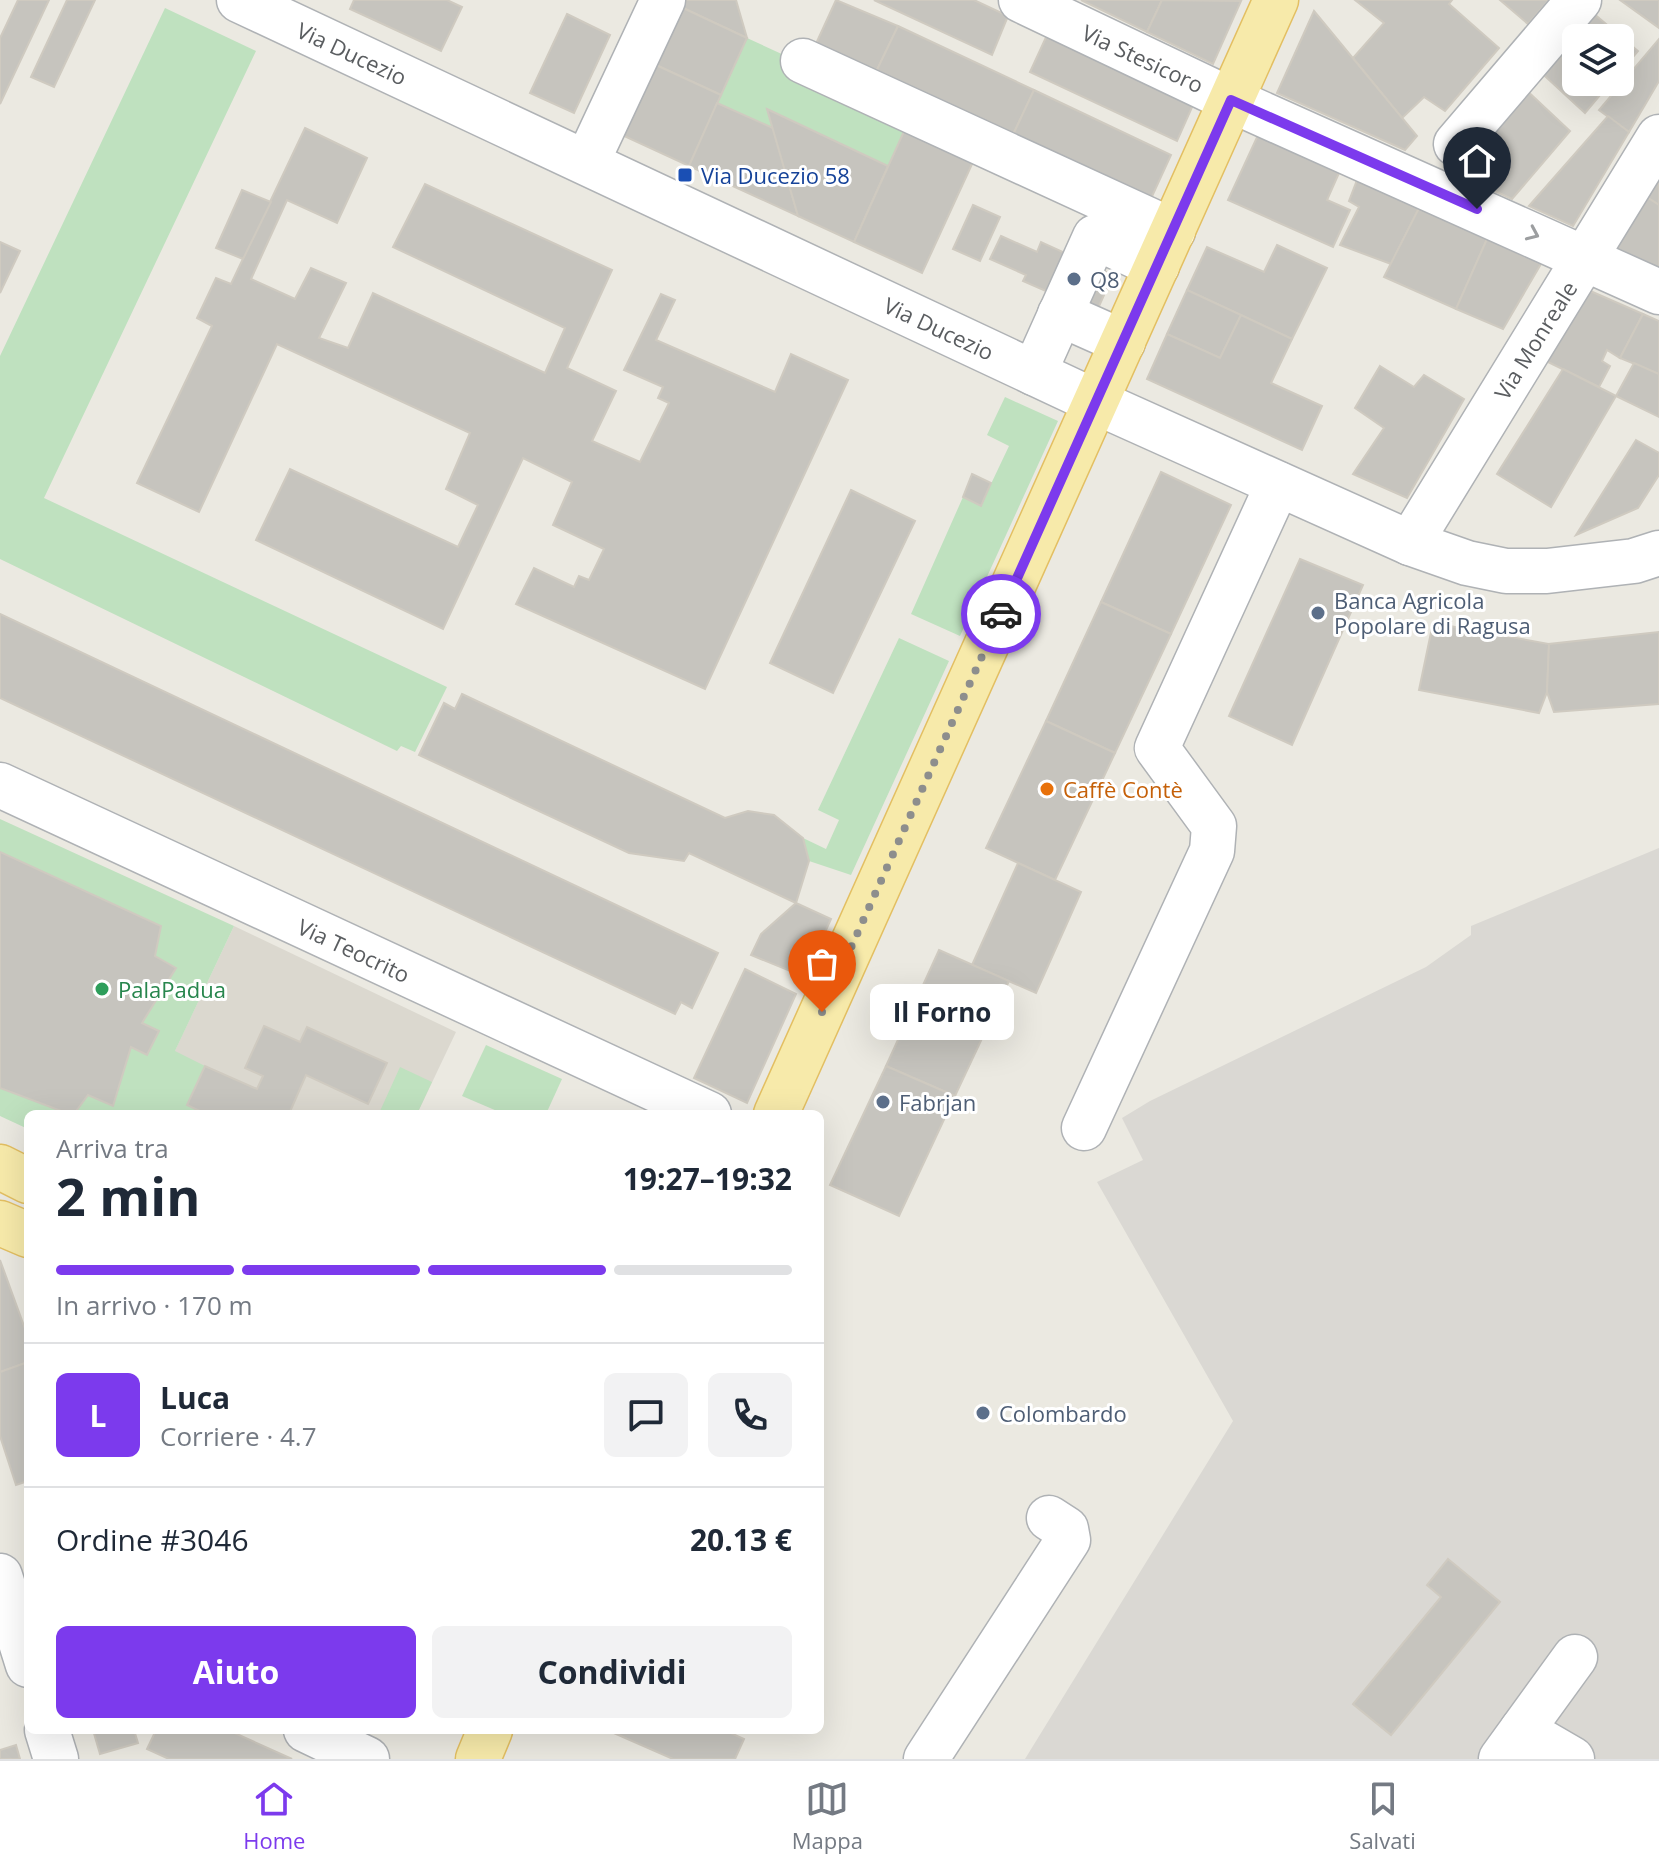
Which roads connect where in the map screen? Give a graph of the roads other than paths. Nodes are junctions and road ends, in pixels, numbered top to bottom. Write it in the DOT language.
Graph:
graph roads {
  1 [pos="663,0"];
  2 [pos="1021,0"];
  3 [pos="1276,0"];
  4 [pos="1579,0"];
  5 [pos="264,5"];
  6 [pos="803,61"];
  7 [pos="1231,100"];
  8 [pos="1659,137"];
  9 [pos="1456,144"];
  10 [pos="587,162"];
  11 [pos="1165,248"];
  12 [pos="1586,257"];
  13 [pos="1659,292"];
  14 [pos="1060,314"];
  15 [pos="1123,342"];
  16 [pos="1034,373"];
  17 [pos="1096,402"];
  18 [pos="1278,484"];
  19 [pos="1659,520"];
  20 [pos="1410,543"];
  21 [pos="1647,557"];
  22 [pos="0,785"];
  23 [pos="664,1105"];
  24 [pos="689,1110"];
  25 [pos="778,1110"];
  26 [pos="1084,1128"];
  27 [pos="0,1167"];
  28 [pos="24,1179"];
  29 [pos="0,1223"];
  30 [pos="24,1233"];
  31 [pos="1049,1518"];
  32 [pos="8,1587"];
  33 [pos="24,1649"];
  34 [pos="1575,1657"];
  35 [pos="48,1734"];
  36 [pos="314,1734"];
  37 [pos="488,1734"];
  38 [pos="1511,1744"];
  39 [pos="56,1759"];
  40 [pos="367,1759"];
  41 [pos="478,1759"];
  42 [pos="926,1759"];
  43 [pos="1572,1759"];
  1 -- 10 [label="street"];
  2 -- 7 [label="street, Via Stesicoro"];
  3 -- 7 [label="main road"];
  4 -- 9 [label="street"];
  5 -- 10 [label="street, Via Ducezio"];
  6 -- 11 [label="street"];
  7 -- 11 [label="main road"];
  7 -- 12 [label="street, Via Stesicoro, one-way"];
  8 -- 12 [label="street, Via Monreale"];
  10 -- 16 [label="street, Via Ducezio"];
  11 -- 14 [label="street"];
  11 -- 15 [label="main road"];
  12 -- 13 [label="street, Via Stesicoro"];
  12 -- 20 [label="street, Via Monreale"];
  14 -- 15 [label="street"];
  14 -- 16 [label="street"];
  15 -- 17 [label="main road"];
  16 -- 17 [label="street, Via Ducezio"];
  17 -- 18 [label="street, Via Ducezio"];
  17 -- 25 [label="main road"];
  18 -- 20 [label="street, Via Ducezio"];
  18 -- 26 [label="street"];
  19 -- 21 [label="street"];
  20 -- 21 [label="street, Via Ducezio"];
  22 -- 23 [label="street, Via Teocrito"];
  23 -- 24 [label="street, Via Teocrito"];
  27 -- 28 [label="main road"];
  29 -- 30 [label="main road"];
  31 -- 42 [label="street"];
  32 -- 33 [label="street"];
  34 -- 38 [label="street"];
  35 -- 39 [label="street"];
  36 -- 40 [label="street"];
  37 -- 41 [label="main road"];
  38 -- 43 [label="street"];
}
